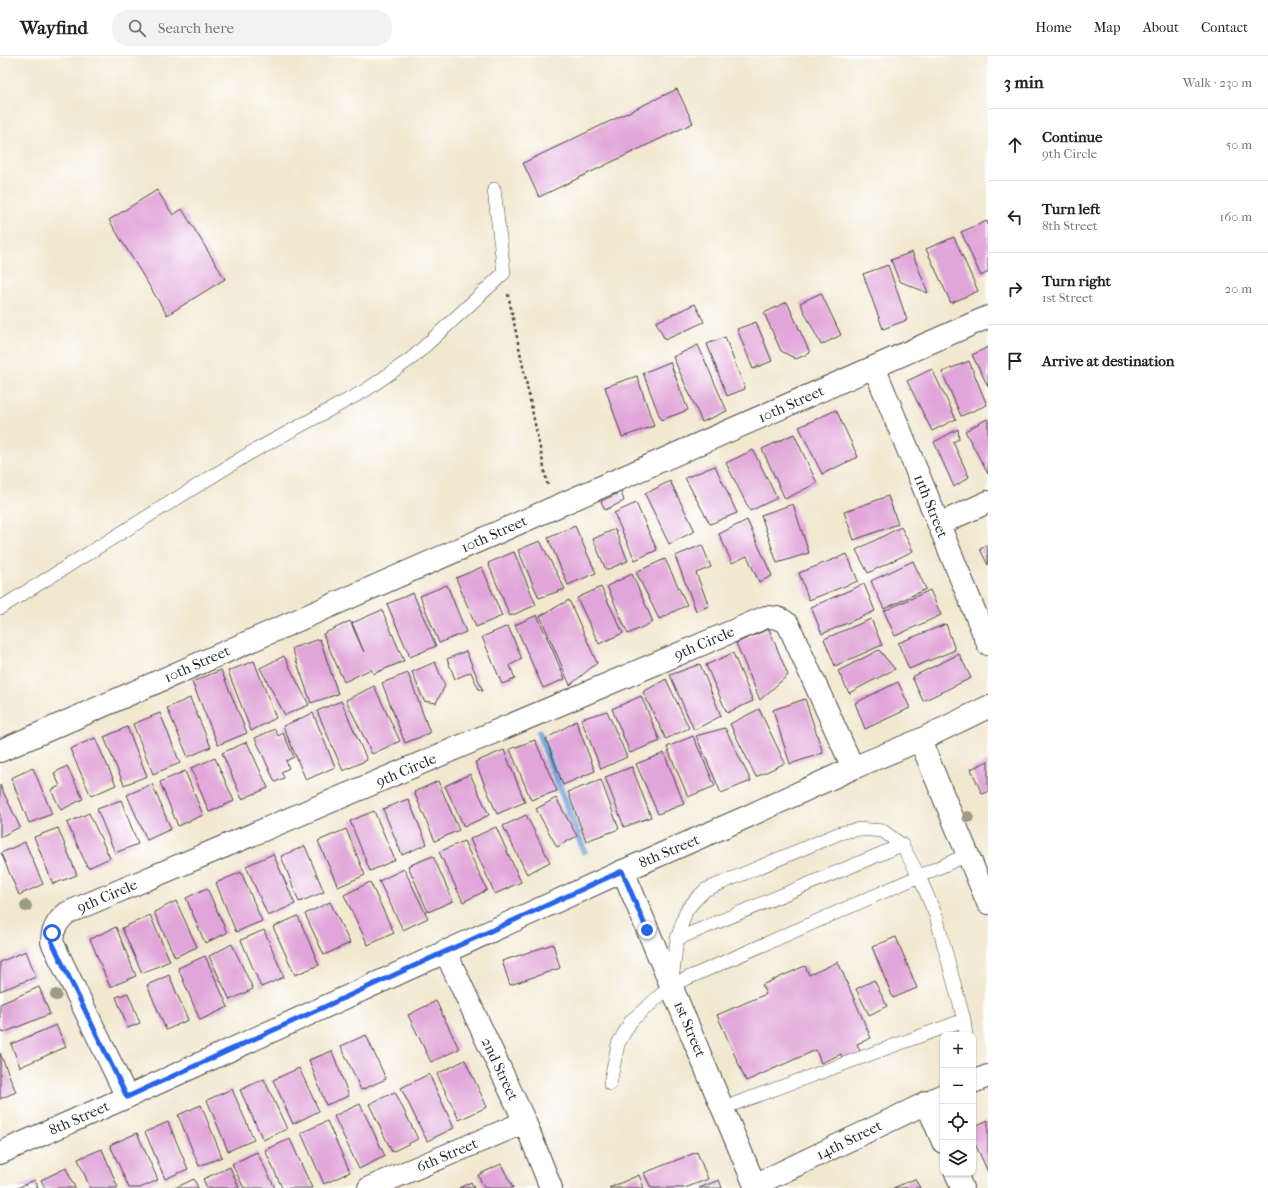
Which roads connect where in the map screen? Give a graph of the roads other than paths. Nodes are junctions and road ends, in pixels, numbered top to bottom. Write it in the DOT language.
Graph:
graph roads {
  1 [pos="494,189"];
  2 [pos="988,317"];
  3 [pos="874,367"];
  4 [pos="988,502"];
  5 [pos="939,524"];
  6 [pos="0,608"];
  7 [pos="988,644"];
  8 [pos="988,707"];
  9 [pos="920,740"];
  10 [pos="0,751"];
  11 [pos="853,768"];
  12 [pos="902,845"];
  13 [pos="967,856"];
  14 [pos="622,871"];
  15 [pos="919,876"];
  16 [pos="988,903"];
  17 [pos="678,939"];
  18 [pos="445,951"];
  19 [pos="672,985"];
  20 [pos="964,1020"];
  21 [pos="966,1032"];
  22 [pos="988,1076"];
  23 [pos="976,1081"];
  24 [pos="610,1084"];
  25 [pos="127,1097"];
  26 [pos="934,1098"];
  27 [pos="723,1108"];
  28 [pos="525,1122"];
  29 [pos="943,1140"];
  30 [pos="0,1153"];
  31 [pos="957,1176"];
  32 [pos="756,1186"];
  33 [pos="369,1188"];
  34 [pos="551,1188"];
  35 [pos="962,1188"];
  1 -- 6 [label="lane"];
  2 -- 3 [label="street, 10th Street"];
  3 -- 5 [label="street, 11th Street"];
  3 -- 10 [label="street, 10th Street"];
  4 -- 5 [label="street"];
  5 -- 7 [label="street, 11th Street"];
  8 -- 9 [label="street, 8th Street"];
  9 -- 11 [label="street, 8th Street"];
  9 -- 13 [label="street"];
  11 -- 14 [label="street, 8th Street"];
  11 -- 25 [label="street, 9th Circle"];
  12 -- 15 [label="lane"];
  12 -- 17 [label="lane"];
  12 -- 17 [label="lane"];
  13 -- 15 [label="lane"];
  13 -- 16 [label="street"];
  14 -- 18 [label="street, 8th Street"];
  14 -- 19 [label="street, 1st Street"];
  15 -- 19 [label="lane"];
  15 -- 20 [label="lane"];
  17 -- 19 [label="lane"];
  18 -- 25 [label="street, 8th Street"];
  18 -- 28 [label="street, 2nd Street"];
  19 -- 24 [label="lane"];
  19 -- 27 [label="street, 1st Street"];
  20 -- 21 [label="lane"];
  20 -- 27 [label="lane"];
  22 -- 23 [label="street"];
  25 -- 30 [label="street, 8th Street"];
  26 -- 29 [label="street"];
  26 -- 32 [label="street, 14th Street"];
  27 -- 32 [label="street, 1st Street"];
  28 -- 33 [label="street, 6th Street"];
  28 -- 34 [label="street, 2nd Street"];
  31 -- 35 [label="street"];
}
